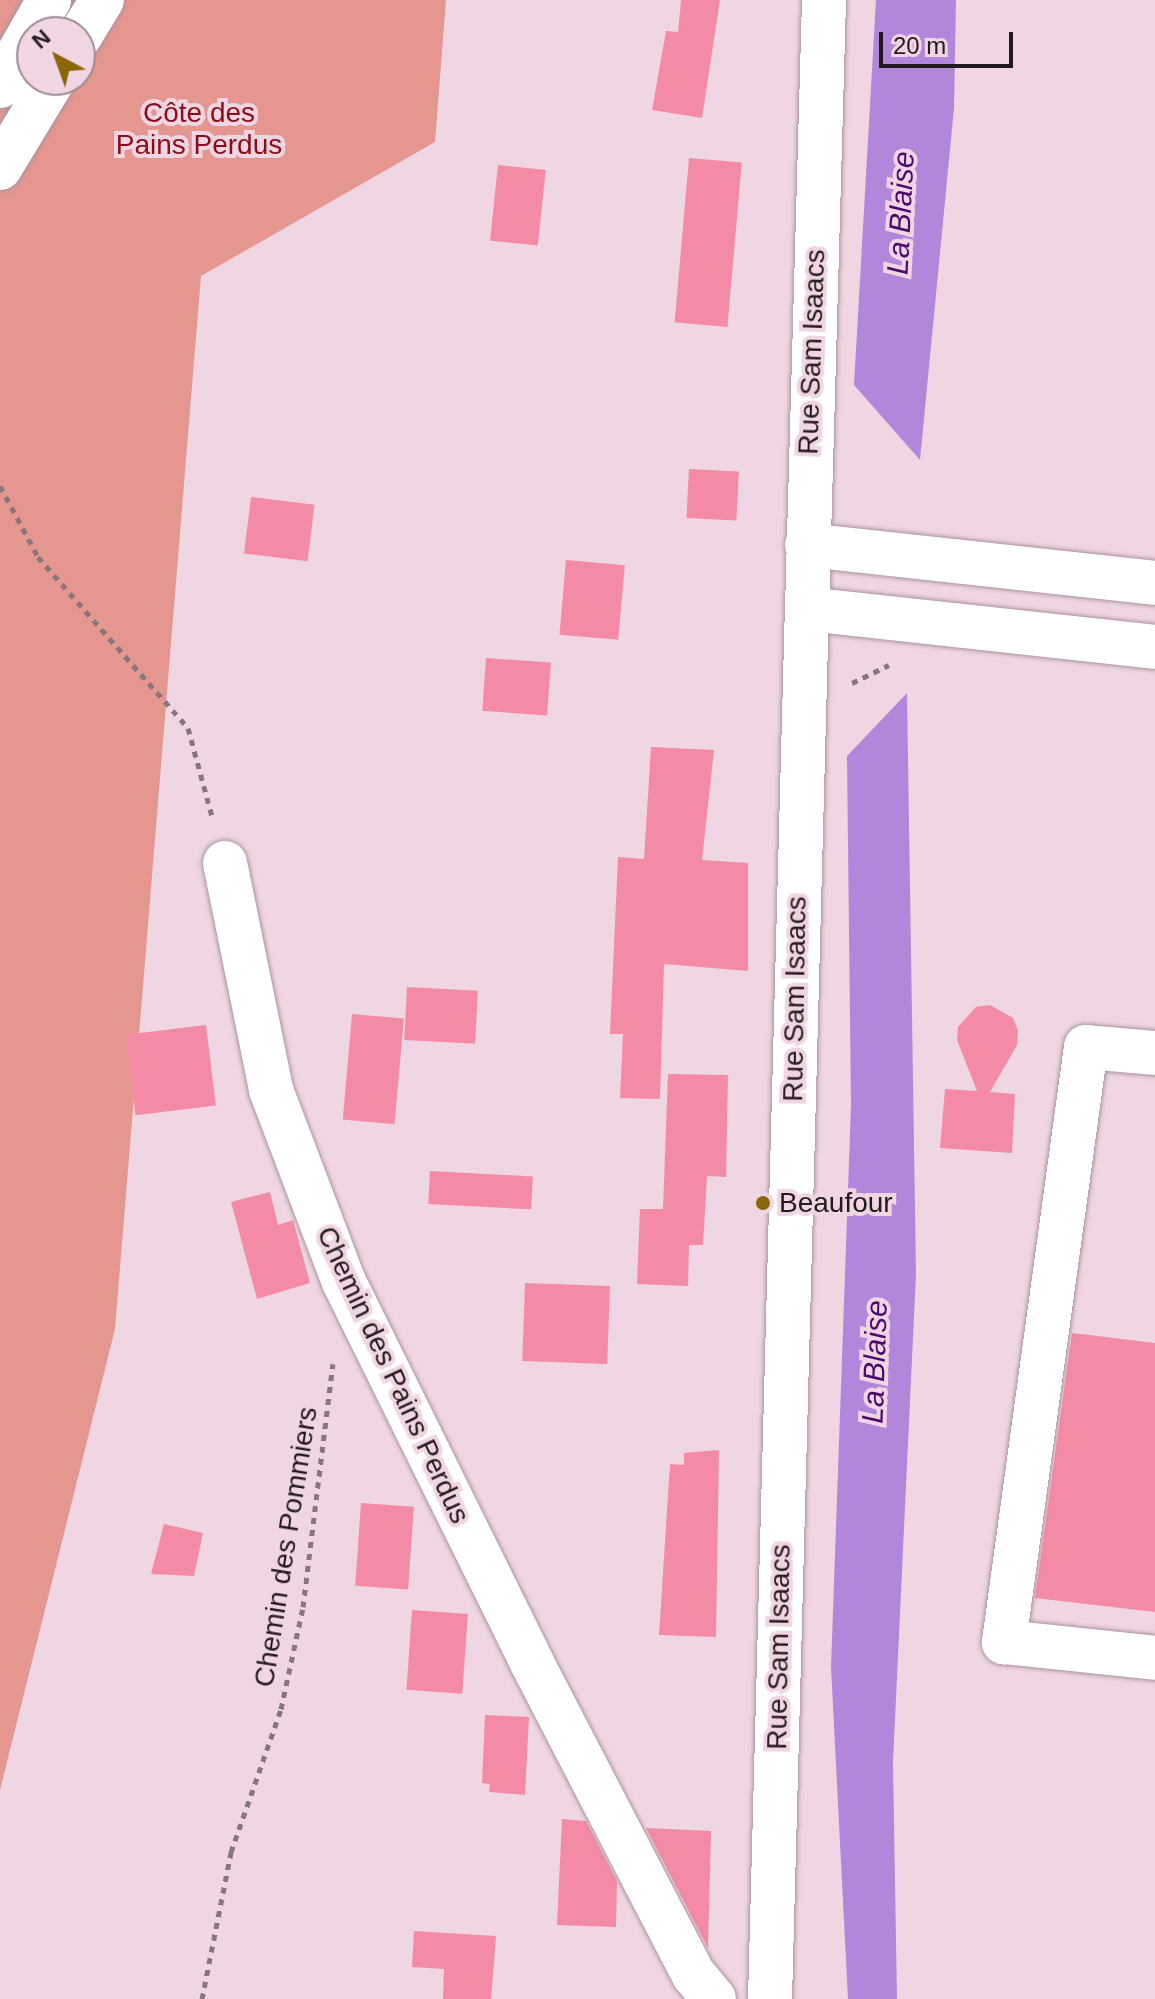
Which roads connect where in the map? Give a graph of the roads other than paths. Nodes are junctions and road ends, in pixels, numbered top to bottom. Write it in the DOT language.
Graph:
graph roads {
  1 [pos="49,0"];
  2 [pos="824,0"];
  3 [pos="0,86"];
  4 [pos="43,96"];
  5 [pos="0,168"];
  6 [pos="807,545"];
  7 [pos="1155,583"];
  8 [pos="807,609"];
  9 [pos="1155,647"];
  10 [pos="225,863"];
  11 [pos="1155,1053"];
  12 [pos="1155,1658"];
  13 [pos="714,1999"];
  14 [pos="770,1999"];
  1 -- 3 [label="street"];
  2 -- 6 [label="street, Rue Sam Isaacs"];
  4 -- 5 [label="street"];
  6 -- 7 [label="street"];
  6 -- 8 [label="street, Rue Sam Isaacs"];
  8 -- 9 [label="street"];
  8 -- 14 [label="street, Rue Sam Isaacs"];
  10 -- 13 [label="street, Chemin des Pains Perdus"];
  11 -- 12 [label="street"];
}
